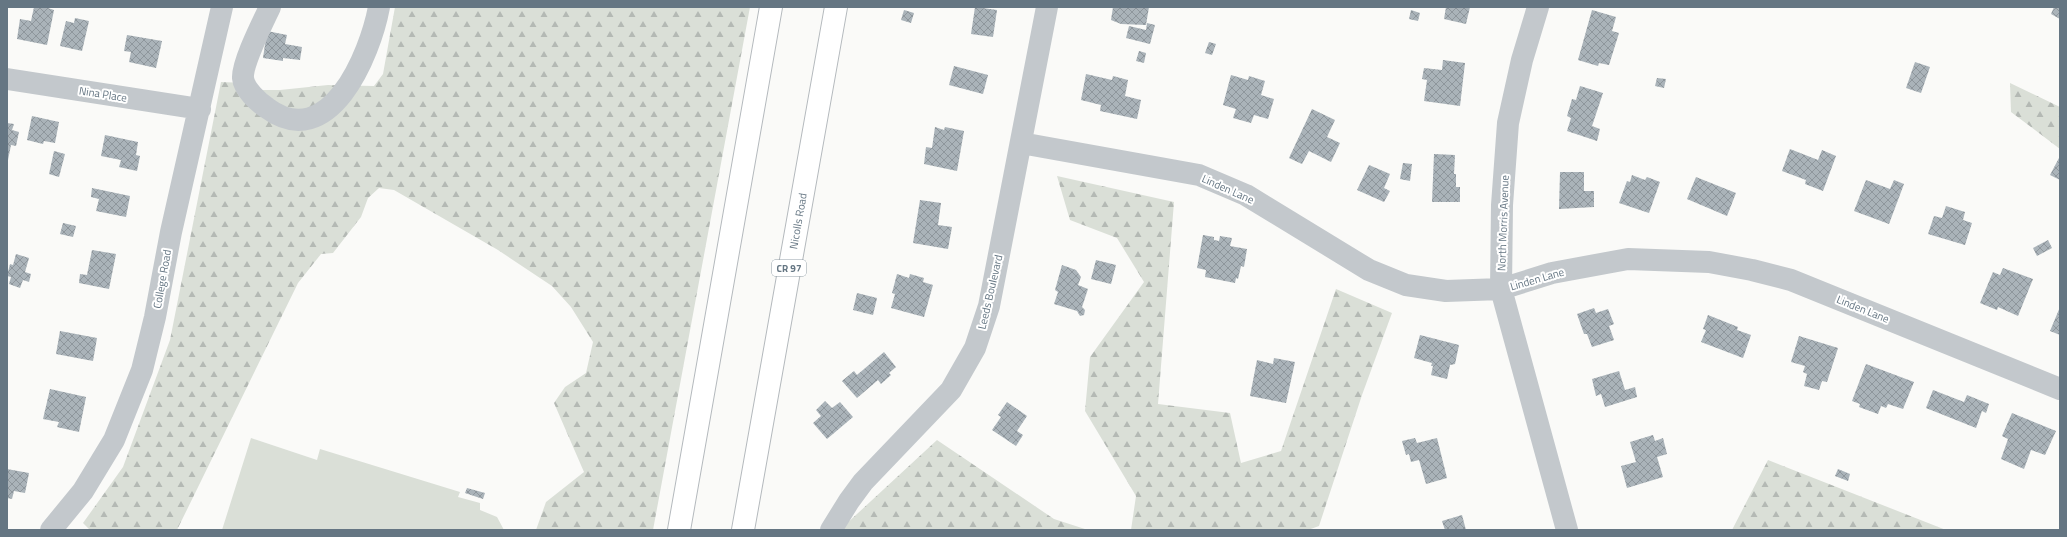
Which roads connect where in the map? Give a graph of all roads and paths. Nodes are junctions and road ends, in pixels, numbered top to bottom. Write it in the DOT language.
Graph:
graph roads {
  1 [pos="222,7"];
  2 [pos="270,7"];
  3 [pos="378,7"];
  4 [pos="771,7"];
  5 [pos="836,7"];
  6 [pos="1047,7"];
  7 [pos="1538,7"];
  8 [pos="7,79"];
  9 [pos="200,109"];
  10 [pos="1021,143"];
  11 [pos="1501,289"];
  12 [pos="2060,389"];
  13 [pos="51,530"];
  14 [pos="679,530"];
  15 [pos="742,530"];
  16 [pos="831,530"];
  17 [pos="1567,530"];
  1 -- 9 [label="street, College Road"];
  2 -- 3 [label="street"];
  4 -- 14 [label="highway"];
  5 -- 15 [label="highway, Nicolls Road / CR 97"];
  6 -- 10 [label="street, Leeds Boulevard"];
  7 -- 11 [label="street, North Morris Avenue"];
  8 -- 9 [label="street, Nina Place"];
  9 -- 13 [label="street, College Road"];
  10 -- 11 [label="street, Linden Lane"];
  10 -- 16 [label="street, Leeds Boulevard"];
  11 -- 12 [label="street, Linden Lane"];
  11 -- 17 [label="street, North Morris Avenue"];
}
